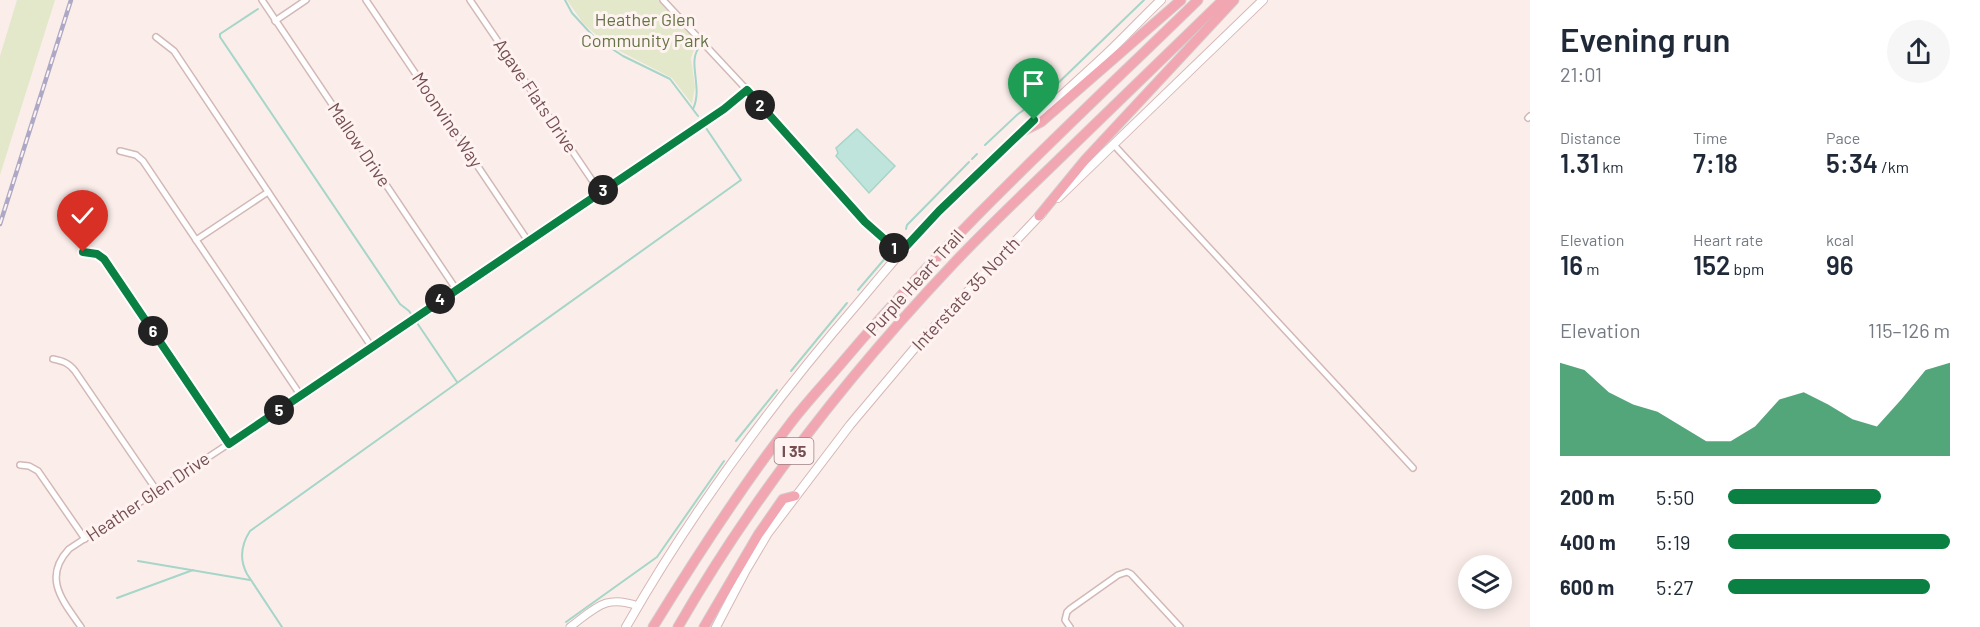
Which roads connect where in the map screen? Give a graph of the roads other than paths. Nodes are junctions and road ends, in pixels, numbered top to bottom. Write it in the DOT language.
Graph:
graph roads {
  1 [pos="262,0"];
  2 [pos="306,0"];
  3 [pos="366,0"];
  4 [pos="470,0"];
  5 [pos="663,0"];
  6 [pos="1161,0"];
  7 [pos="1181,0"];
  8 [pos="1198,0"];
  9 [pos="1223,0"];
  10 [pos="1234,0"];
  11 [pos="1263,0"];
  12 [pos="275,21"];
  13 [pos="156,37"];
  14 [pos="747,90"];
  15 [pos="1023,131"];
  16 [pos="1113,144"];
  17 [pos="120,151"];
  18 [pos="268,192"];
  19 [pos="600,192"];
  20 [pos="1039,216"];
  21 [pos="196,240"];
  22 [pos="528,241"];
  23 [pos="83,252"];
  24 [pos="900,253"];
  25 [pos="456,289"];
  26 [pos="372,346"];
  27 [pos="53,359"];
  28 [pos="301,396"];
  29 [pos="229,444"];
  30 [pos="20,465"];
  31 [pos="1413,468"];
  32 [pos="157,491"];
  33 [pos="795,496"];
  34 [pos="85,539"];
  35 [pos="638,606"];
  36 [pos="81,627"];
  37 [pos="570,627"];
  38 [pos="626,627"];
  39 [pos="653,627"];
  40 [pos="678,627"];
  41 [pos="704,627"];
  42 [pos="716,627"];
  43 [pos="1070,627"];
  44 [pos="1180,627"];
  1 -- 12 [label="street, Mallow Drive"];
  2 -- 12 [label="street"];
  3 -- 22 [label="street, Moonvine Way"];
  4 -- 19 [label="street, Agave Flats Drive"];
  5 -- 14 [label="street"];
  6 -- 15 [label="main road"];
  7 -- 15 [label="highway"];
  8 -- 39 [label="highway, Purple Heart Trail / I 35"];
  9 -- 40 [label="highway, Purple Heart Trail / I 35"];
  10 -- 20 [label="highway"];
  11 -- 16 [label="main road, Interstate 35 North"];
  12 -- 25 [label="street, Mallow Drive"];
  13 -- 18 [label="street"];
  14 -- 19 [label="street, Heather Glen Drive"];
  14 -- 24 [label="street"];
  15 -- 24 [label="main road"];
  16 -- 20 [label="main road, Interstate 35 North"];
  16 -- 31 [label="street"];
  17 -- 21 [label="street"];
  18 -- 21 [label="street"];
  18 -- 26 [label="street"];
  19 -- 22 [label="street, Heather Glen Drive"];
  20 -- 33 [label="main road, Interstate 35 North"];
  21 -- 28 [label="street"];
  22 -- 25 [label="street, Heather Glen Drive"];
  23 -- 29 [label="street"];
  24 -- 35 [label="main road"];
  25 -- 26 [label="street, Heather Glen Drive"];
  26 -- 28 [label="street, Heather Glen Drive"];
  27 -- 32 [label="street"];
  28 -- 29 [label="street, Heather Glen Drive"];
  29 -- 32 [label="street, Heather Glen Drive"];
  30 -- 34 [label="street"];
  32 -- 34 [label="street, Heather Glen Drive"];
  33 -- 41 [label="highway"];
  33 -- 42 [label="main road, Interstate 35 North"];
  34 -- 36 [label="street, Heather Glen Drive"];
  35 -- 37 [label="street"];
  35 -- 38 [label="main road"];
  43 -- 44 [label="street"];
}
